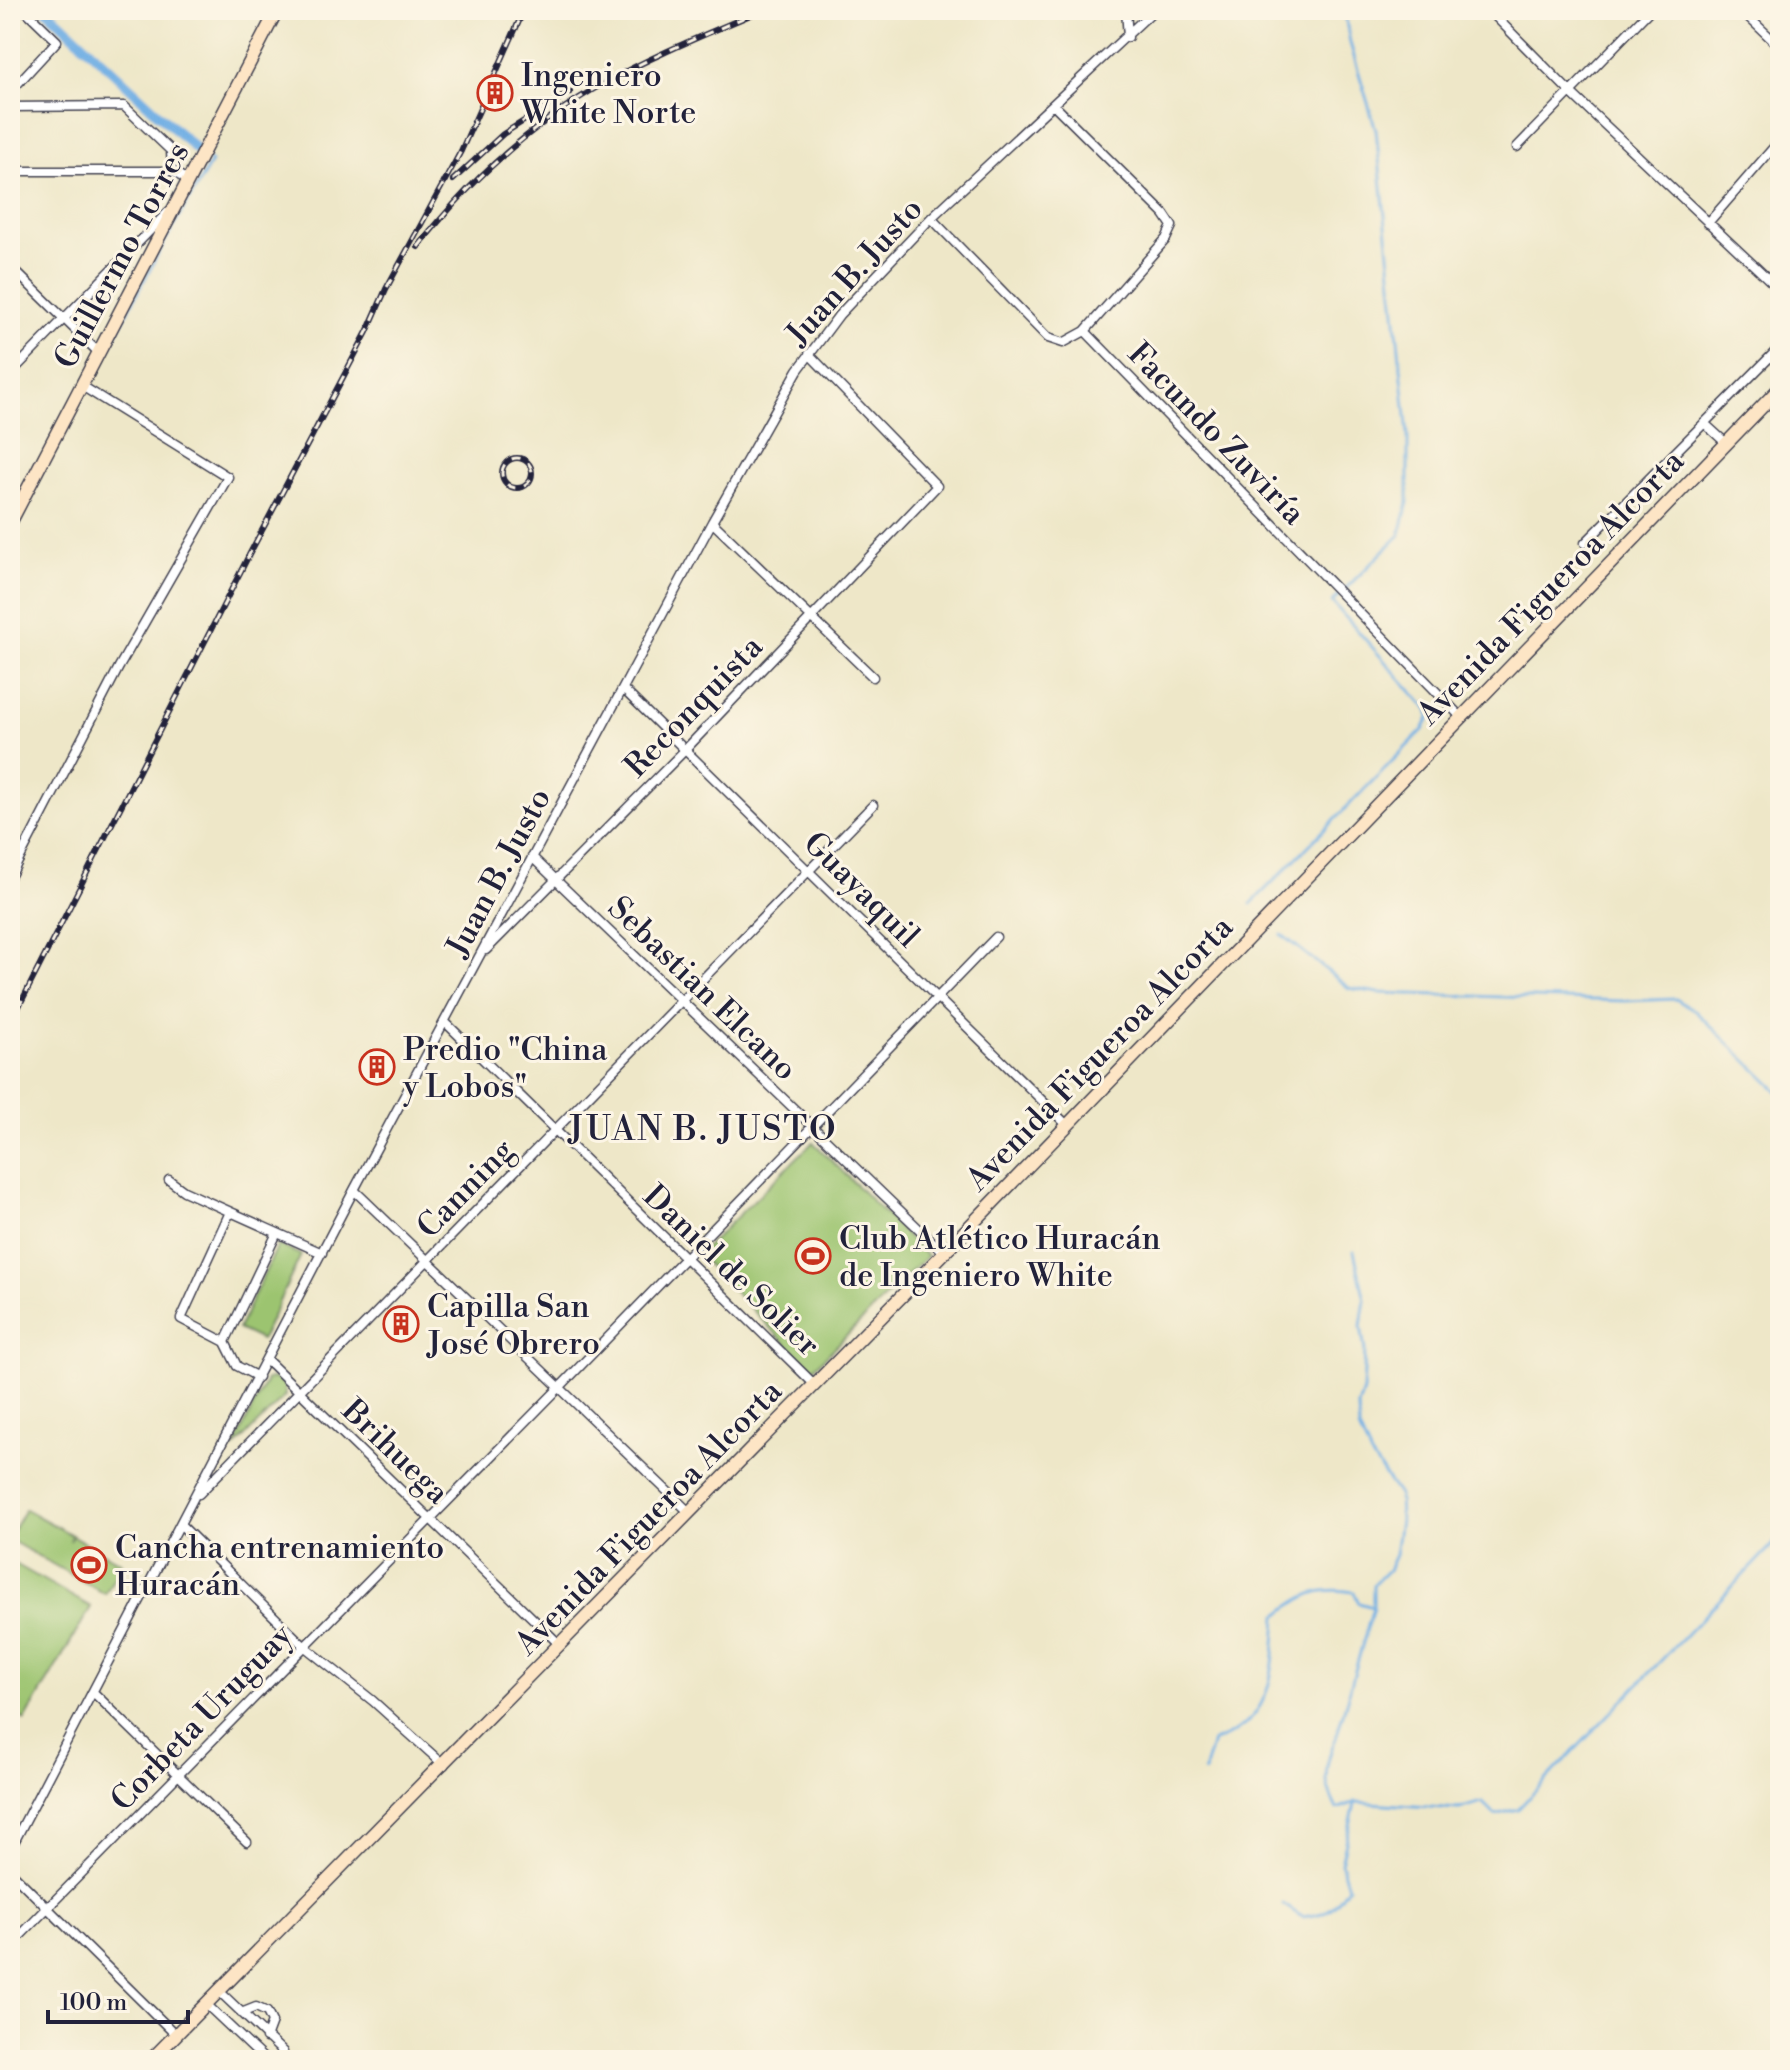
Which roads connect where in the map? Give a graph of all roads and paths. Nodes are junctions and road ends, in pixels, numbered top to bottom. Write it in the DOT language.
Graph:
graph roads {
  1 [pos="25,10"];
  2 [pos="277,10"];
  3 [pos="1126,10"];
  4 [pos="1154,10"];
  5 [pos="1489,10"];
  6 [pos="1650,10"];
  7 [pos="1741,10"];
  8 [pos="1128,37"];
  9 [pos="1780,47"];
  10 [pos="11,90"];
  11 [pos="1569,91"];
  12 [pos="1054,105"];
  13 [pos="10,107"];
  14 [pos="1780,140"];
  15 [pos="1517,147"];
  16 [pos="10,171"];
  17 [pos="172,171"];
  18 [pos="189,181"];
  19 [pos="179,201"];
  20 [pos="931,218"];
  21 [pos="1708,223"];
  22 [pos="10,266"];
  23 [pos="1780,290"];
  24 [pos="63,319"];
  25 [pos="1085,331"];
  26 [pos="1780,347"];
  27 [pos="99,353"];
  28 [pos="809,354"];
  29 [pos="10,374"];
  30 [pos="82,386"];
  31 [pos="1780,388"];
  32 [pos="1704,423"];
  33 [pos="1726,443"];
  34 [pos="712,522"];
  35 [pos="10,523"];
  36 [pos="1585,543"];
  37 [pos="810,619"];
  38 [pos="873,677"];
  39 [pos="623,689"];
  40 [pos="1460,716"];
  41 [pos="685,750"];
  42 [pos="873,805"];
  43 [pos="532,857"];
  44 [pos="809,871"];
  45 [pos="10,877"];
  46 [pos="558,880"];
  47 [pos="996,937"];
  48 [pos="480,956"];
  49 [pos="937,997"];
  50 [pos="681,1002"];
  51 [pos="446,1023"];
  52 [pos="1066,1124"];
  53 [pos="814,1128"];
  54 [pos="555,1131"];
  55 [pos="169,1180"];
  56 [pos="354,1190"];
  57 [pos="230,1212"];
  58 [pos="277,1233"];
  59 [pos="322,1253"];
  60 [pos="944,1253"];
  61 [pos="685,1257"];
  62 [pos="427,1261"];
  63 [pos="225,1342"];
  64 [pos="267,1360"];
  65 [pos="258,1377"];
  66 [pos="814,1384"];
  67 [pos="559,1388"];
  68 [pos="300,1391"];
  69 [pos="192,1501"];
  70 [pos="689,1512"];
  71 [pos="430,1518"];
  72 [pos="180,1524"];
  73 [pos="560,1645"];
  74 [pos="304,1646"];
  75 [pos="93,1692"];
  76 [pos="444,1765"];
  77 [pos="179,1777"];
  78 [pos="247,1842"];
  79 [pos="10,1850"];
  80 [pos="10,1871"];
  81 [pos="47,1907"];
  82 [pos="10,1946"];
  83 [pos="219,1991"];
  84 [pos="206,2004"];
  85 [pos="241,2013"];
  86 [pos="176,2035"];
  87 [pos="266,2038"];
  88 [pos="283,2052"];
  89 [pos="151,2060"];
  90 [pos="265,2060"];
  1 -- 10 [label="street"];
  2 -- 18 [label="main road, Guillermo Torres"];
  3 -- 8 [label="street"];
  4 -- 8 [label="street, Juan B. Justo"];
  5 -- 11 [label="street"];
  6 -- 11 [label="street"];
  7 -- 9 [label="street"];
  8 -- 12 [label="street, Juan B. Justo"];
  11 -- 15 [label="street"];
  11 -- 21 [label="street"];
  12 -- 20 [label="street, Juan B. Justo"];
  12 -- 25 [label="street"];
  13 -- 17 [label="street"];
  14 -- 21 [label="street"];
  16 -- 17 [label="street"];
  17 -- 18 [label="street"];
  18 -- 19 [label="main road, Guillermo Torres"];
  19 -- 24 [label="street"];
  19 -- 27 [label="main road, Guillermo Torres"];
  20 -- 25 [label="street, Facundo Zuviría"];
  20 -- 28 [label="street, Juan B. Justo"];
  21 -- 23 [label="street"];
  22 -- 24 [label="street"];
  24 -- 27 [label="street"];
  24 -- 29 [label="street"];
  25 -- 40 [label="street, Facundo Zuviría"];
  26 -- 32 [label="street"];
  27 -- 30 [label="main road, Guillermo Torres"];
  28 -- 34 [label="street, Juan B. Justo"];
  28 -- 37 [label="street, Reconquista"];
  30 -- 35 [label="main road, Guillermo Torres"];
  30 -- 45 [label="street"];
  31 -- 33 [label="main road, Avenida Figueroa Alcorta"];
  32 -- 33 [label="street"];
  32 -- 36 [label="street"];
  33 -- 40 [label="main road, Avenida Figueroa Alcorta"];
  34 -- 37 [label="street"];
  34 -- 39 [label="street, Juan B. Justo"];
  37 -- 38 [label="street"];
  37 -- 41 [label="street, Reconquista"];
  39 -- 41 [label="street, Guayaquil"];
  39 -- 43 [label="street, Juan B. Justo"];
  40 -- 52 [label="main road, Avenida Figueroa Alcorta"];
  41 -- 44 [label="street, Guayaquil"];
  41 -- 46 [label="street, Reconquista"];
  42 -- 44 [label="street, Canning"];
  43 -- 46 [label="street, Sebastian Elcano"];
  43 -- 48 [label="street, Juan B. Justo"];
  44 -- 49 [label="street, Guayaquil"];
  44 -- 50 [label="street, Canning"];
  46 -- 48 [label="street, Reconquista"];
  46 -- 50 [label="street, Sebastian Elcano"];
  47 -- 49 [label="street, Corbeta Uruguay"];
  48 -- 51 [label="street, Juan B. Justo"];
  49 -- 52 [label="street, Guayaquil"];
  49 -- 53 [label="street, Corbeta Uruguay"];
  50 -- 53 [label="street, Sebastian Elcano"];
  50 -- 54 [label="street, Canning"];
  51 -- 54 [label="street, Daniel de Solier"];
  51 -- 56 [label="street, Juan B. Justo"];
  52 -- 60 [label="main road, Avenida Figueroa Alcorta"];
  53 -- 60 [label="street, Sebastian Elcano"];
  53 -- 61 [label="street, Corbeta Uruguay"];
  54 -- 61 [label="street, Daniel de Solier"];
  54 -- 62 [label="street, Canning"];
  55 -- 57 [label="street"];
  56 -- 59 [label="street, Juan B. Justo"];
  56 -- 62 [label="street"];
  57 -- 58 [label="street"];
  57 -- 63 [label="street"];
  58 -- 59 [label="street"];
  58 -- 63 [label="street"];
  59 -- 64 [label="street, Juan B. Justo"];
  60 -- 66 [label="main road, Avenida Figueroa Alcorta"];
  61 -- 66 [label="street, Daniel de Solier"];
  61 -- 67 [label="street, Corbeta Uruguay"];
  62 -- 67 [label="street"];
  62 -- 68 [label="street, Canning"];
  63 -- 65 [label="street"];
  64 -- 65 [label="street, Juan B. Justo"];
  64 -- 68 [label="street, Brihuega"];
  65 -- 69 [label="street, Juan B. Justo"];
  66 -- 70 [label="main road, Avenida Figueroa Alcorta"];
  67 -- 70 [label="street"];
  67 -- 71 [label="street, Corbeta Uruguay"];
  68 -- 69 [label="street, Canning"];
  68 -- 71 [label="street, Brihuega"];
  69 -- 72 [label="street, Juan B. Justo"];
  70 -- 73 [label="main road, Avenida Figueroa Alcorta"];
  71 -- 73 [label="street, Brihuega"];
  71 -- 74 [label="street, Corbeta Uruguay"];
  72 -- 74 [label="street"];
  72 -- 75 [label="street, Juan B. Justo"];
  73 -- 76 [label="main road, Avenida Figueroa Alcorta"];
  74 -- 76 [label="street"];
  74 -- 77 [label="street, Corbeta Uruguay"];
  75 -- 77 [label="street"];
  75 -- 79 [label="street, Juan B. Justo"];
  76 -- 83 [label="main road, Avenida Figueroa Alcorta"];
  77 -- 78 [label="street"];
  77 -- 81 [label="street, Corbeta Uruguay"];
  80 -- 81 [label="street"];
  81 -- 82 [label="street, Corbeta Uruguay"];
  81 -- 86 [label="street"];
  83 -- 84 [label="main road, Avenida Figueroa Alcorta"];
  83 -- 85 [label="street"];
  84 -- 86 [label="main road, Avenida Figueroa Alcorta"];
  84 -- 90 [label="street"];
  85 -- 87 [label="street"];
  85 -- 87 [label="street"];
  86 -- 89 [label="main road, Avenida Figueroa Alcorta"];
  87 -- 88 [label="street"];
}
